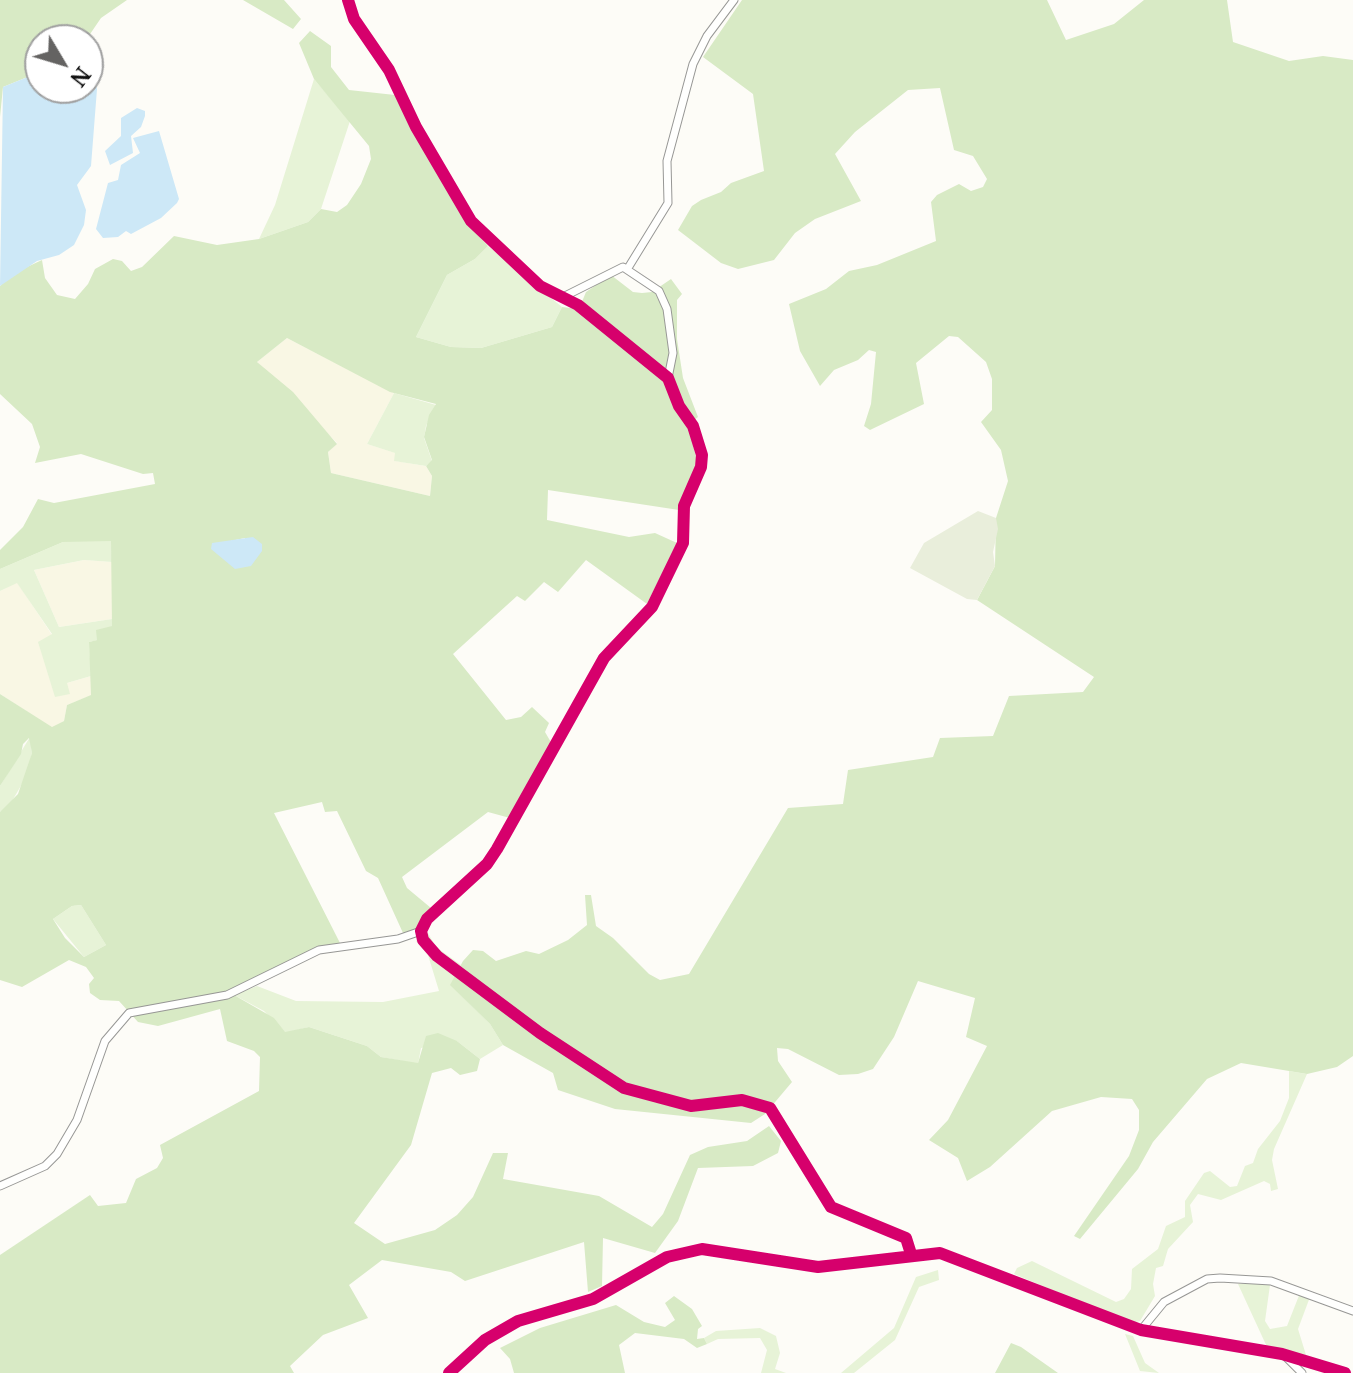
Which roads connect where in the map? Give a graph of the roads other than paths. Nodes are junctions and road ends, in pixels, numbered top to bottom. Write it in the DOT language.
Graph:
graph roads {
  1 [pos="348,0"];
  2 [pos="734,0"];
  3 [pos="628,268"];
  4 [pos="585,287"];
  5 [pos="563,297"];
  6 [pos="578,305"];
  7 [pos="668,378"];
  8 [pos="421,931"];
  9 [pos="0,1186"];
  10 [pos="911,1254"];
  11 [pos="1353,1311"];
  12 [pos="1141,1330"];
  13 [pos="1282,1354"];
  14 [pos="449,1373"];
  15 [pos="1302,1373"];
  16 [pos="1345,1373"];
  1 -- 5 [label="street"];
  2 -- 3 [label="street"];
  3 -- 4 [label="street"];
  3 -- 7 [label="street"];
  4 -- 5 [label="street"];
  4 -- 6 [label="street"];
  5 -- 6 [label="street"];
  6 -- 7 [label="street"];
  7 -- 8 [label="street"];
  8 -- 9 [label="street"];
  8 -- 10 [label="street"];
  10 -- 12 [label="street"];
  10 -- 14 [label="street"];
  11 -- 12 [label="street"];
  12 -- 13 [label="street"];
  13 -- 15 [label="street"];
  13 -- 16 [label="street"];
}
